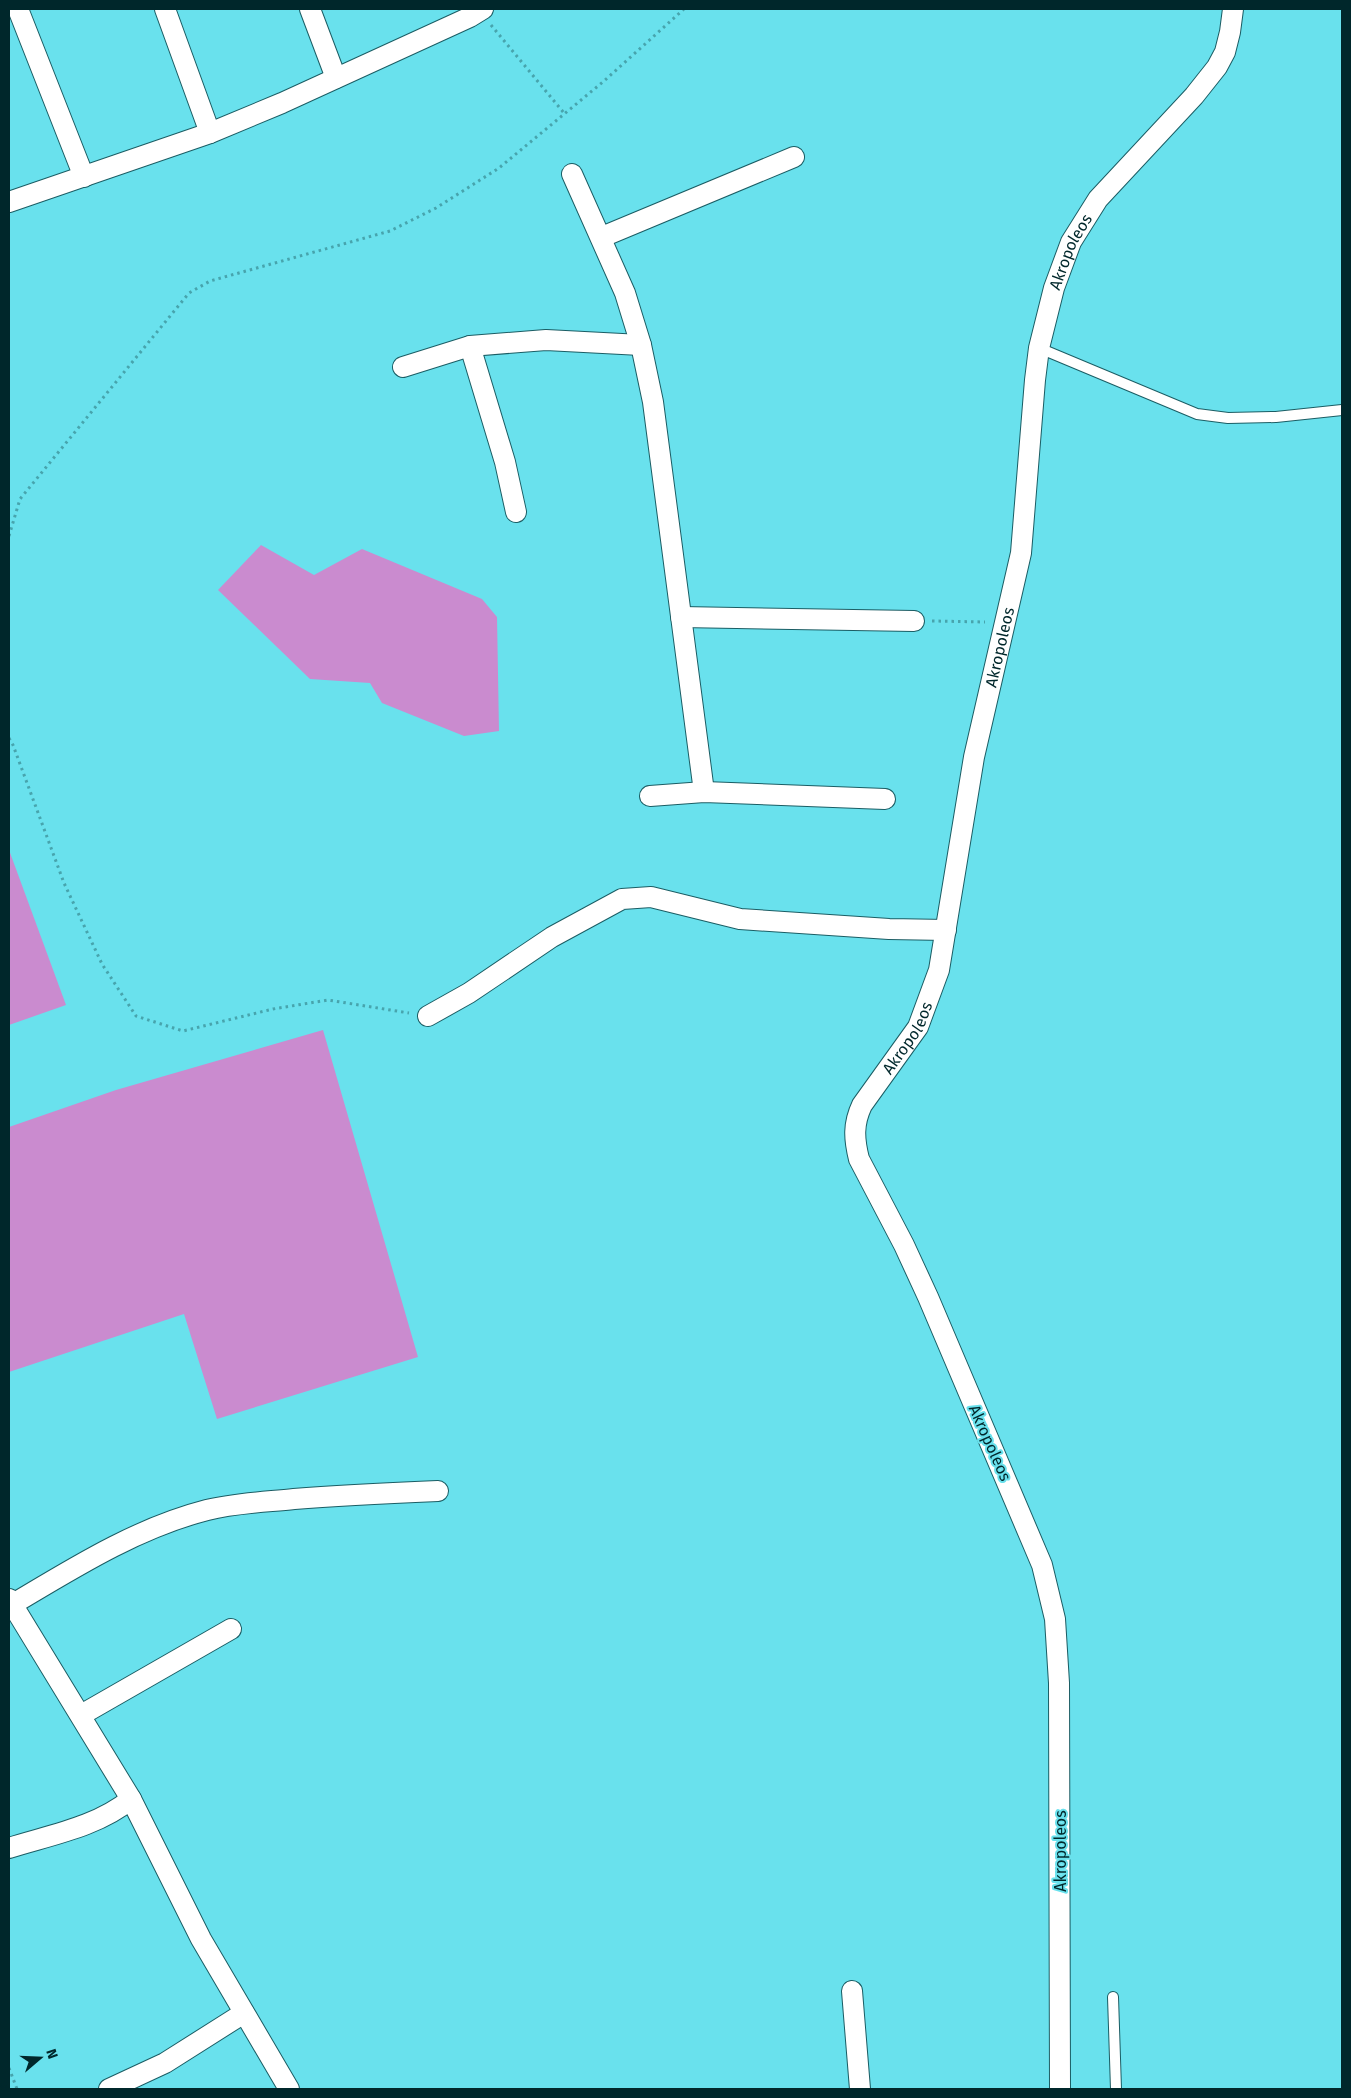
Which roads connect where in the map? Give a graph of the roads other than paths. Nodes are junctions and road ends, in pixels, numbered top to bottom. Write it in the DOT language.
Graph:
graph roads {
  1 [pos="18,9"];
  2 [pos="165,9"];
  3 [pos="310,9"];
  4 [pos="1233,9"];
  5 [pos="481,10"];
  6 [pos="336,78"];
  7 [pos="210,132"];
  8 [pos="794,157"];
  9 [pos="572,174"];
  10 [pos="84,177"];
  11 [pos="9,202"];
  12 [pos="602,237"];
  13 [pos="641,345"];
  14 [pos="470,346"];
  15 [pos="1039,348"];
  16 [pos="403,367"];
  17 [pos="1342,410"];
  18 [pos="516,512"];
  19 [pos="681,617"];
  20 [pos="914,621"];
  21 [pos="704,792"];
  22 [pos="650,796"];
  23 [pos="885,799"];
  24 [pos="946,930"];
  25 [pos="428,1016"];
  26 [pos="438,1491"];
  27 [pos="11,1602"];
  28 [pos="231,1629"];
  29 [pos="81,1715"];
  30 [pos="132,1799"];
  31 [pos="9,1848"];
  32 [pos="852,1991"];
  33 [pos="1113,1997"];
  34 [pos="244,2013"];
  35 [pos="108,2089"];
  36 [pos="289,2089"];
  37 [pos="860,2089"];
  38 [pos="1060,2089"];
  39 [pos="1116,2089"];
  1 -- 10 [label="street"];
  2 -- 7 [label="street"];
  3 -- 6 [label="street"];
  4 -- 15 [label="street, Akropoleos"];
  5 -- 6 [label="street"];
  6 -- 7 [label="street"];
  7 -- 10 [label="street"];
  8 -- 12 [label="street"];
  9 -- 12 [label="street"];
  10 -- 11 [label="street"];
  12 -- 13 [label="street"];
  13 -- 14 [label="street"];
  13 -- 19 [label="street"];
  14 -- 16 [label="street"];
  14 -- 18 [label="street"];
  15 -- 17 [label="lane"];
  15 -- 24 [label="street, Akropoleos"];
  19 -- 20 [label="street"];
  19 -- 21 [label="street"];
  21 -- 22 [label="street"];
  21 -- 23 [label="street"];
  24 -- 25 [label="street"];
  24 -- 38 [label="street, Akropoleos"];
  26 -- 27 [label="street"];
  27 -- 29 [label="street"];
  28 -- 29 [label="street"];
  29 -- 30 [label="street"];
  30 -- 31 [label="street"];
  30 -- 34 [label="street"];
  32 -- 37 [label="street"];
  33 -- 39 [label="lane"];
  34 -- 35 [label="street"];
  34 -- 36 [label="street"];
}
